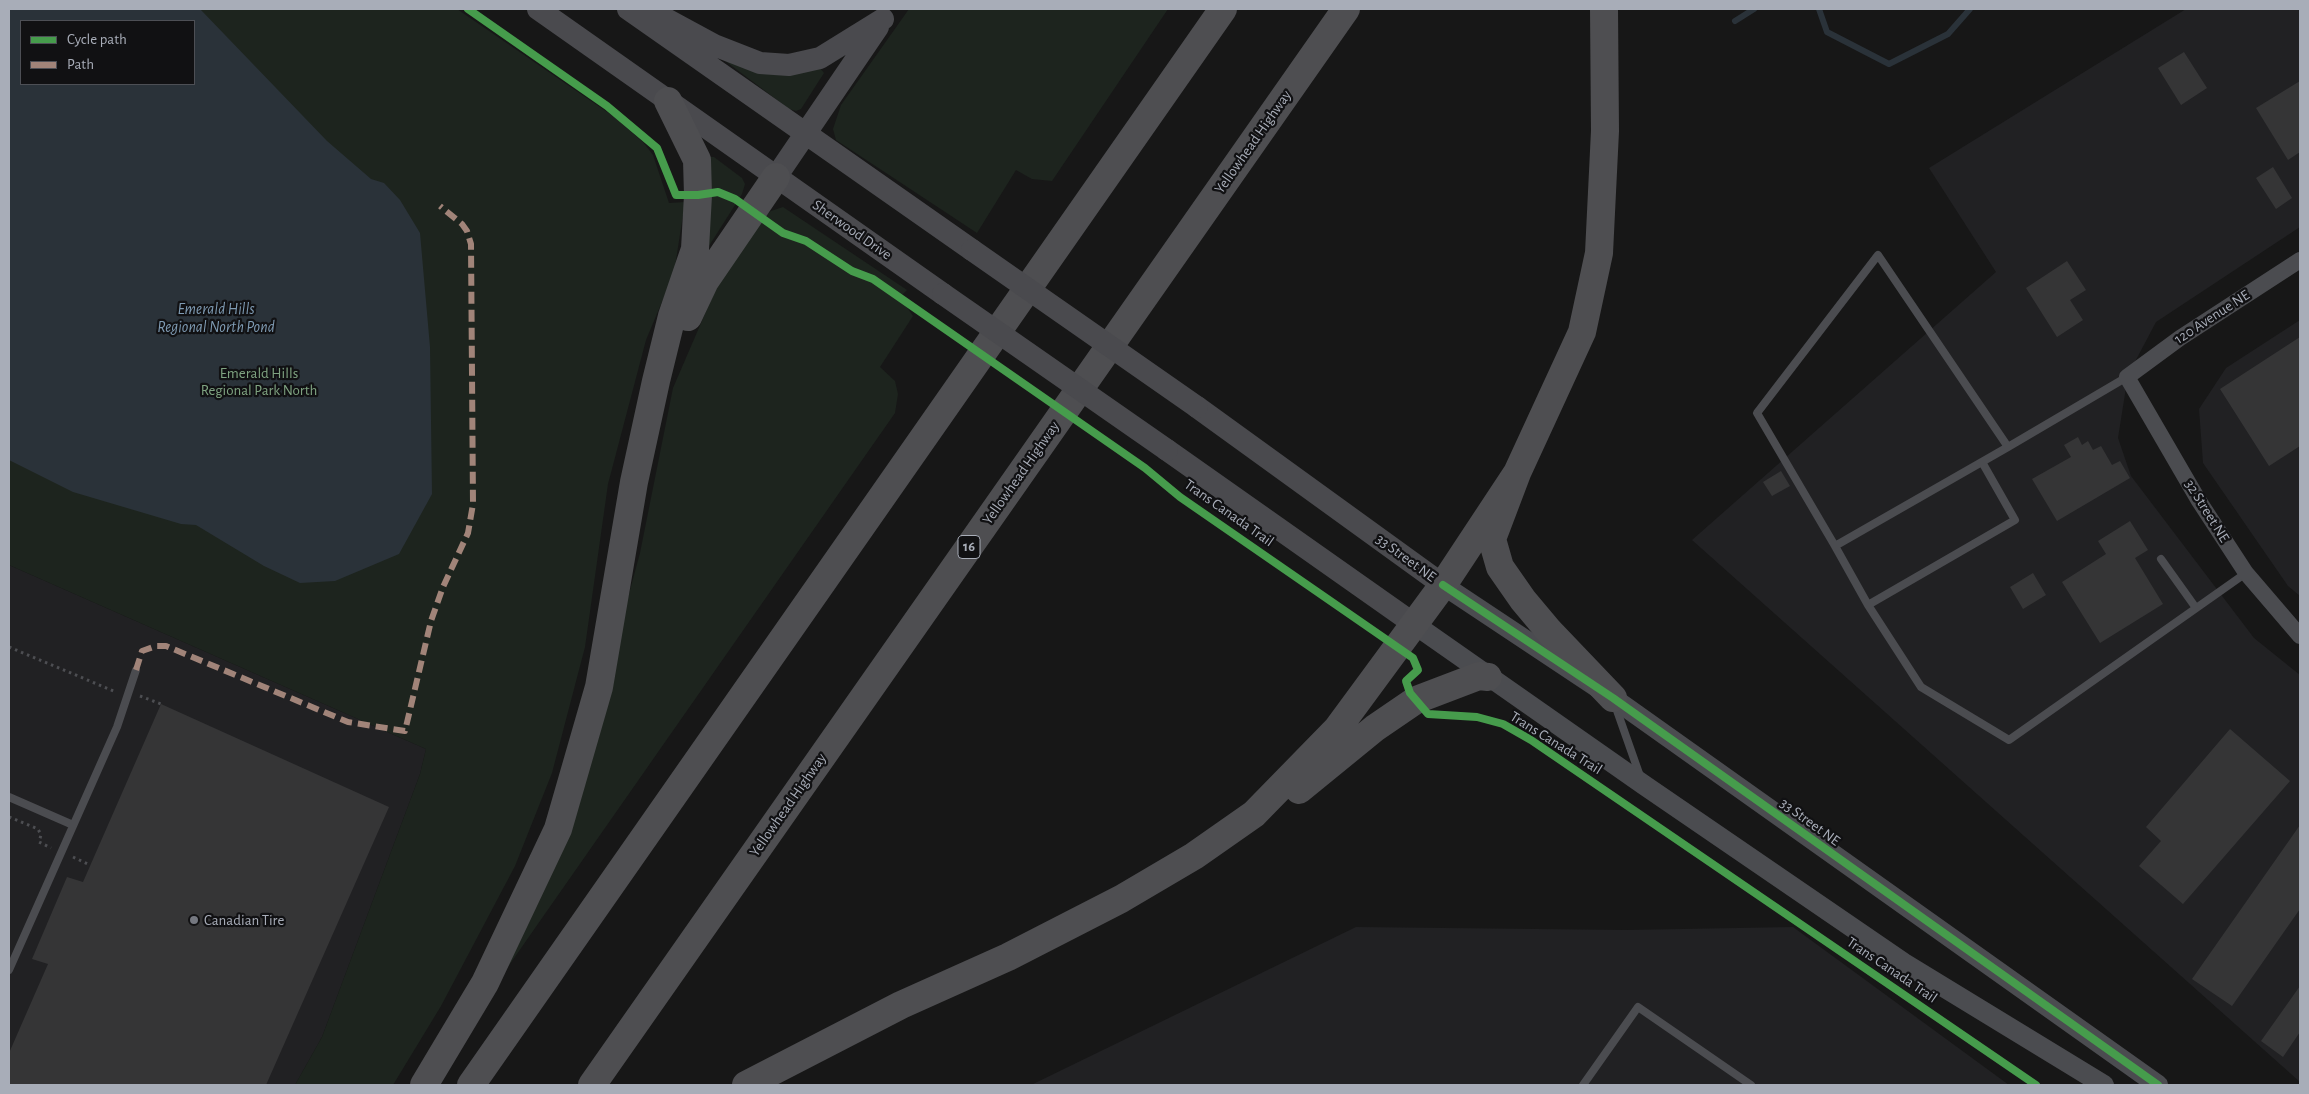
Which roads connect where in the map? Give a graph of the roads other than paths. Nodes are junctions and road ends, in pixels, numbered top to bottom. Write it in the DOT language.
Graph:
graph roads {
  1 [pos="538,9"];
  2 [pos="628,9"];
  3 [pos="647,9"];
  4 [pos="1223,9"];
  5 [pos="1346,9"];
  6 [pos="1604,9"];
  7 [pos="887,14"];
  8 [pos="668,101"];
  9 [pos="806,134"];
  10 [pos="776,177"];
  11 [pos="2300,260"];
  12 [pos="2127,377"];
  13 [pos="656,381"];
  14 [pos="2008,448"];
  15 [pos="1982,462"];
  16 [pos="1517,473"];
  17 [pos="1835,546"];
  18 [pos="2161,559"];
  19 [pos="2246,573"];
  20 [pos="1443,584"];
  21 [pos="1868,605"];
  22 [pos="2196,608"];
  23 [pos="1414,624"];
  24 [pos="2300,636"];
  25 [pos="136,670"];
  26 [pos="1488,677"];
  27 [pos="1613,698"];
  28 [pos="1644,785"];
  29 [pos="9,797"];
  30 [pos="1254,814"];
  31 [pos="73,825"];
  32 [pos="9,970"];
  33 [pos="424,1085"];
  34 [pos="471,1085"];
  35 [pos="592,1085"];
  36 [pos="746,1085"];
  37 [pos="1583,1085"];
  38 [pos="1751,1085"];
  39 [pos="2104,1085"];
  40 [pos="2158,1085"];
  1 -- 8 [label="main road, Sherwood Drive"];
  2 -- 9 [label="main road"];
  3 -- 7 [label="main road"];
  4 -- 34 [label="highway"];
  5 -- 35 [label="highway, Yellowhead Highway / 16"];
  6 -- 16 [label="highway"];
  7 -- 9 [label="main road"];
  8 -- 10 [label="main road, Sherwood Drive"];
  8 -- 13 [label="highway"];
  9 -- 10 [label="main road"];
  9 -- 20 [label="main road, 33 Street NE, bridge"];
  10 -- 13 [label="highway"];
  10 -- 23 [label="main road, Sherwood Drive, bridge"];
  11 -- 12 [label="street, 120 Avenue NE"];
  12 -- 14 [label="lane"];
  12 -- 19 [label="street, 32 Street NE"];
  13 -- 33 [label="highway"];
  14 -- 15 [label="lane"];
  14 -- 17 [label="lane"];
  15 -- 17 [label="lane"];
  15 -- 21 [label="lane"];
  16 -- 20 [label="highway"];
  16 -- 27 [label="highway"];
  17 -- 21 [label="lane"];
  18 -- 22 [label="lane"];
  19 -- 22 [label="lane"];
  19 -- 24 [label="street, 32 Street NE"];
  20 -- 23 [label="highway"];
  20 -- 27 [label="street, 33 Street NE"];
  21 -- 22 [label="lane"];
  23 -- 26 [label="street"];
  23 -- 30 [label="highway"];
  25 -- 31 [label="lane"];
  26 -- 28 [label="street"];
  26 -- 30 [label="highway"];
  27 -- 28 [label="lane"];
  27 -- 40 [label="street, 33 Street NE"];
  28 -- 39 [label="street"];
  29 -- 31 [label="lane"];
  30 -- 36 [label="highway"];
  31 -- 32 [label="lane"];
  37 -- 38 [label="lane"];
}
